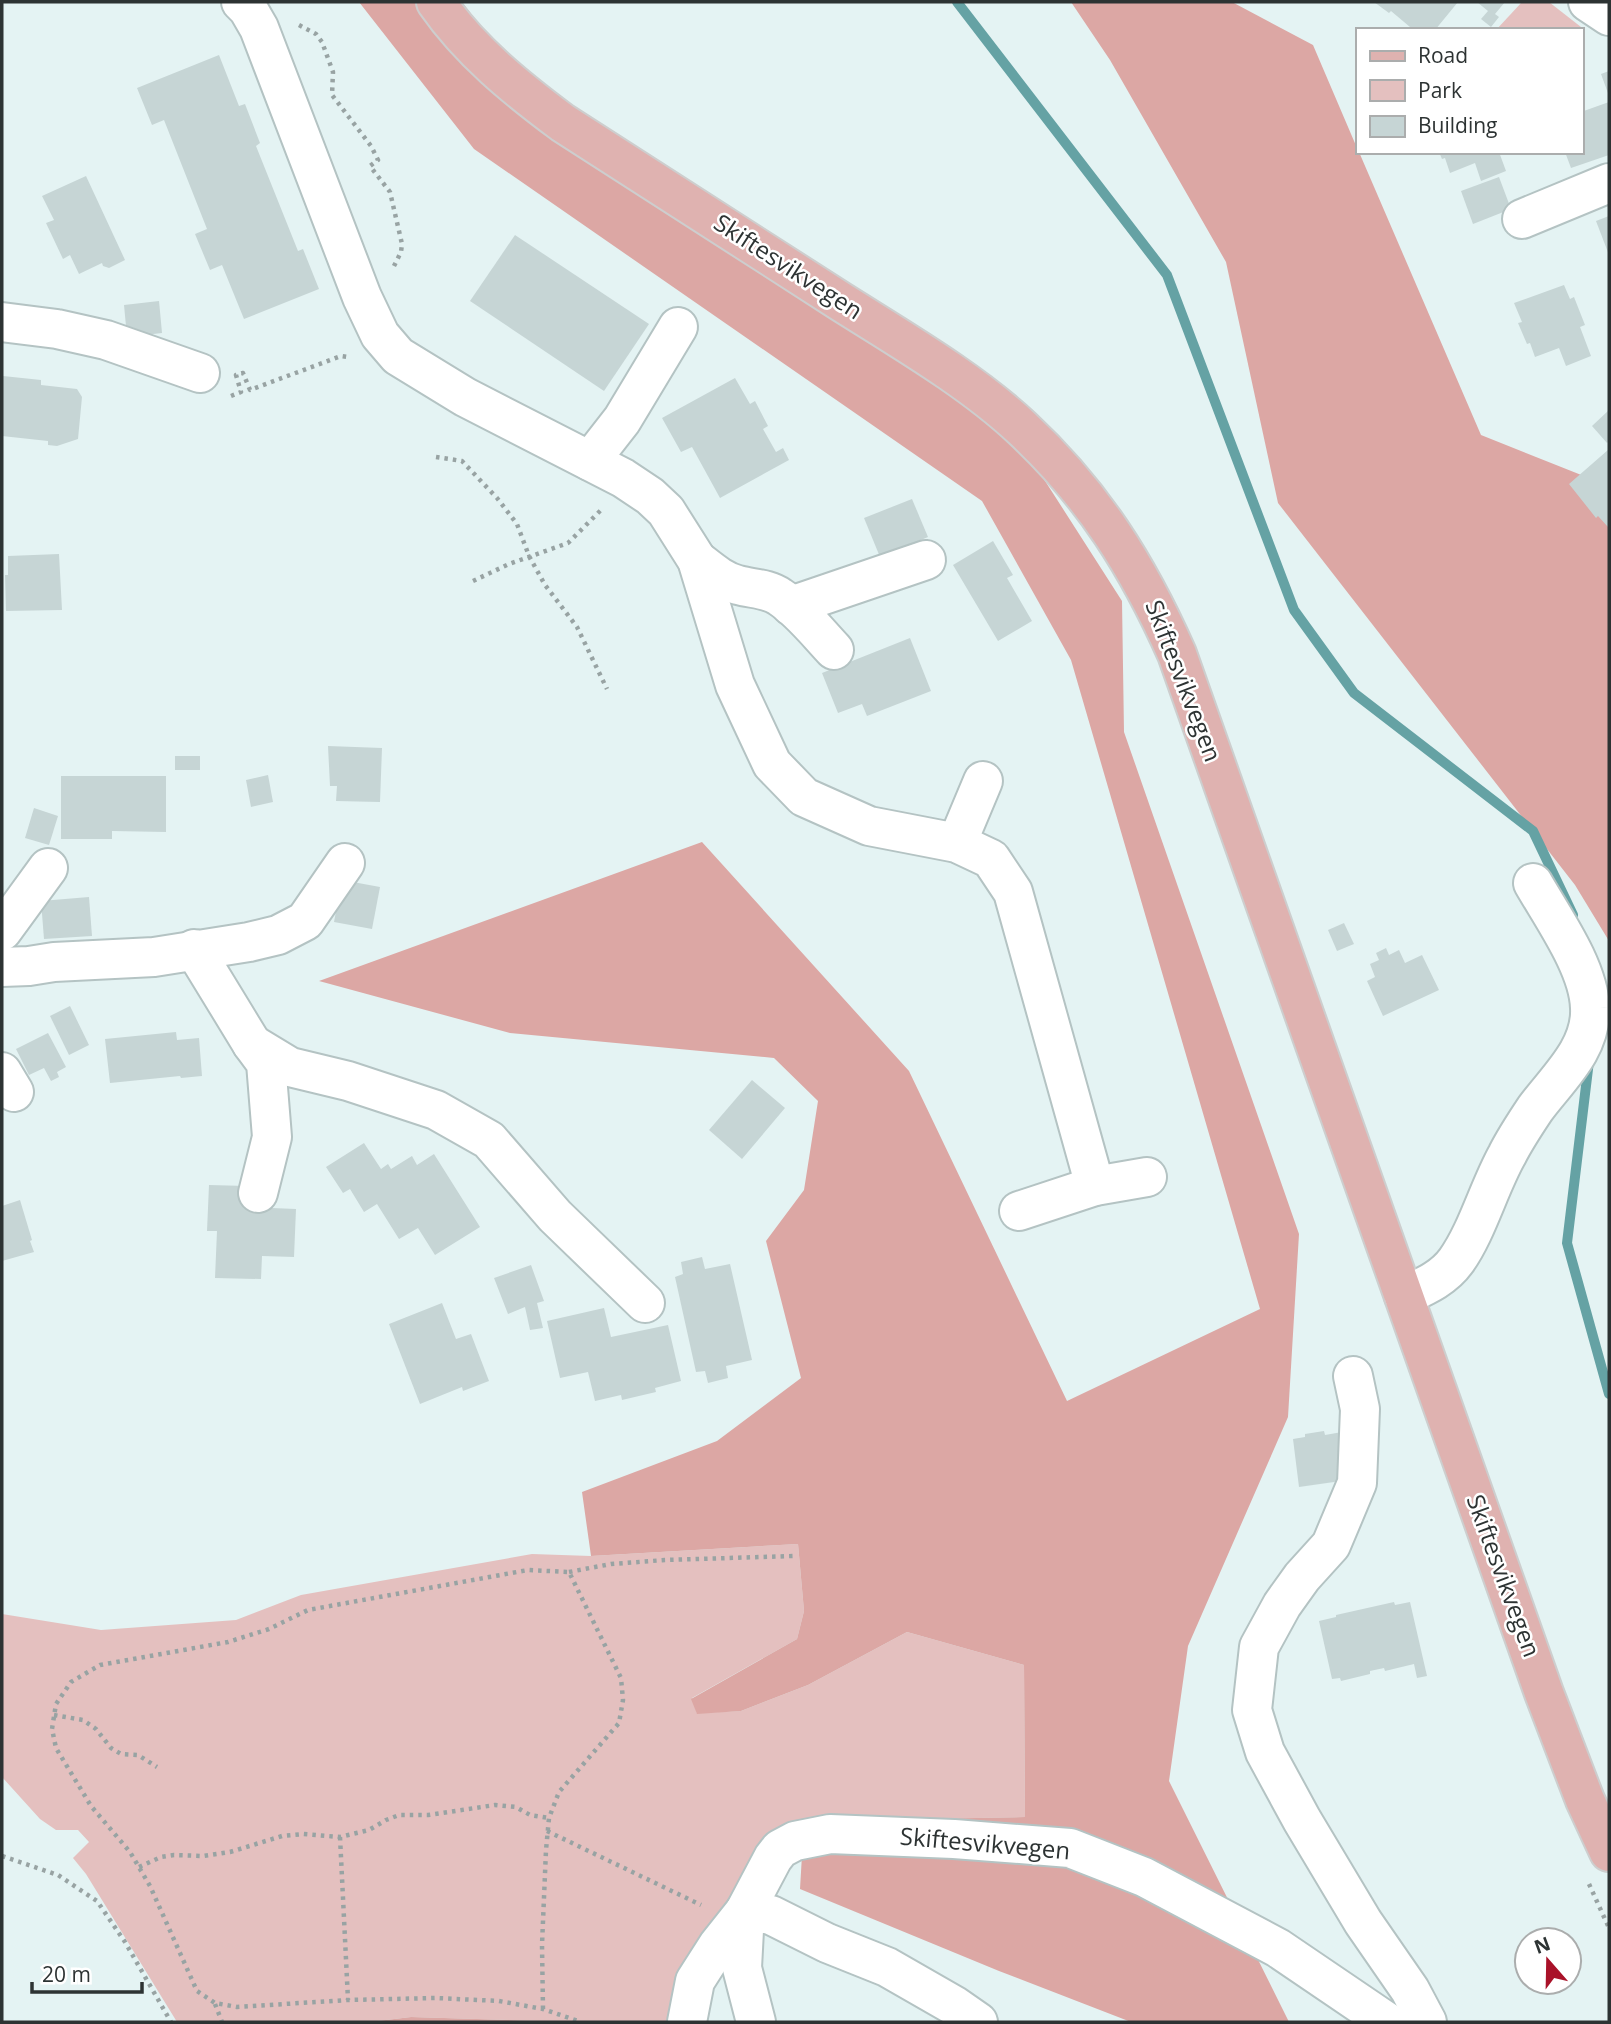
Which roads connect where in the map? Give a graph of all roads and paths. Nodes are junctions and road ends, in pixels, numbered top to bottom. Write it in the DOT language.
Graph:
graph roads {
  1 [pos="241,2"];
  2 [pos="436,2"];
  3 [pos="1588,2"];
  4 [pos="1609,16"];
  5 [pos="296,24"];
  6 [pos="1609,183"];
  7 [pos="1522,219"];
  8 [pos="362,297"];
  9 [pos="2,322"];
  10 [pos="678,327"];
  11 [pos="354,357"];
  12 [pos="200,373"];
  13 [pos="241,390"];
  14 [pos="436,457"];
  15 [pos="590,461"];
  16 [pos="608,502"];
  17 [pos="529,556"];
  18 [pos="697,560"];
  19 [pos="926,560"];
  20 [pos="473,580"];
  21 [pos="791,606"];
  22 [pos="834,650"];
  23 [pos="607,689"];
  24 [pos="983,781"];
  25 [pos="957,843"];
  26 [pos="345,863"];
  27 [pos="48,868"];
  28 [pos="1533,883"];
  29 [pos="2,931"];
  30 [pos="194,949"];
  31 [pos="2,967"];
  32 [pos="1590,1009"];
  33 [pos="253,1044"];
  34 [pos="1609,1055"];
  35 [pos="1147,1177"];
  36 [pos="1095,1186"];
  37 [pos="258,1193"];
  38 [pos="1018,1211"];
  39 [pos="1404,1296"];
  40 [pos="645,1303"];
  41 [pos="1353,1376"];
  42 [pos="793,1556"];
  43 [pos="569,1572"];
  44 [pos="54,1715"];
  45 [pos="157,1767"];
  46 [pos="549,1818"];
  47 [pos="547,1831"];
  48 [pos="340,1837"];
  49 [pos="2,1856"];
  50 [pos="1598,1866"];
  51 [pos="139,1867"];
  52 [pos="741,1917"];
  53 [pos="1609,1928"];
  54 [pos="348,2000"];
  55 [pos="215,2003"];
  56 [pos="543,2010"];
  57 [pos="171,2022"];
  58 [pos="222,2022"];
  59 [pos="580,2022"];
  60 [pos="687,2022"];
  61 [pos="756,2022"];
  62 [pos="978,2022"];
  63 [pos="1387,2022"];
  64 [pos="1427,2022"];
  1 -- 8 [label="street"];
  2 -- 39 [label="main road, Skiftesvikvegen"];
  3 -- 4 [label="street"];
  5 -- 8 [label="path"];
  6 -- 7 [label="street"];
  8 -- 15 [label="street"];
  9 -- 12 [label="street"];
  10 -- 15 [label="street"];
  11 -- 13 [label="path"];
  14 -- 17 [label="path"];
  15 -- 18 [label="street"];
  16 -- 17 [label="path"];
  17 -- 20 [label="path"];
  17 -- 23 [label="path"];
  18 -- 21 [label="street"];
  18 -- 25 [label="street"];
  19 -- 21 [label="street"];
  21 -- 22 [label="street"];
  24 -- 25 [label="street"];
  25 -- 36 [label="street"];
  26 -- 30 [label="street"];
  27 -- 29 [label="street"];
  28 -- 32 [label="street"];
  30 -- 31 [label="street"];
  30 -- 33 [label="street"];
  32 -- 34 [label="street"];
  32 -- 39 [label="street"];
  33 -- 37 [label="street"];
  33 -- 40 [label="street"];
  35 -- 36 [label="street"];
  36 -- 38 [label="street"];
  39 -- 50 [label="main road, Skiftesvikvegen"];
  41 -- 64 [label="street"];
  42 -- 43 [label="path"];
  43 -- 44 [label="path"];
  43 -- 46 [label="path"];
  44 -- 45 [label="path"];
  44 -- 51 [label="path"];
  46 -- 47 [label="path"];
  46 -- 48 [label="path"];
  47 -- 52 [label="path"];
  47 -- 56 [label="path"];
  48 -- 51 [label="path"];
  48 -- 54 [label="path"];
  49 -- 57 [label="path"];
  50 -- 53 [label="path"];
  51 -- 55 [label="path"];
  52 -- 60 [label="street, Skiftesvikvegen"];
  52 -- 61 [label="street, Skiftesvikvegen"];
  52 -- 62 [label="street"];
  52 -- 63 [label="street, Skiftesvikvegen"];
  54 -- 55 [label="path"];
  54 -- 56 [label="path"];
  55 -- 58 [label="path"];
  56 -- 59 [label="path"];
}
